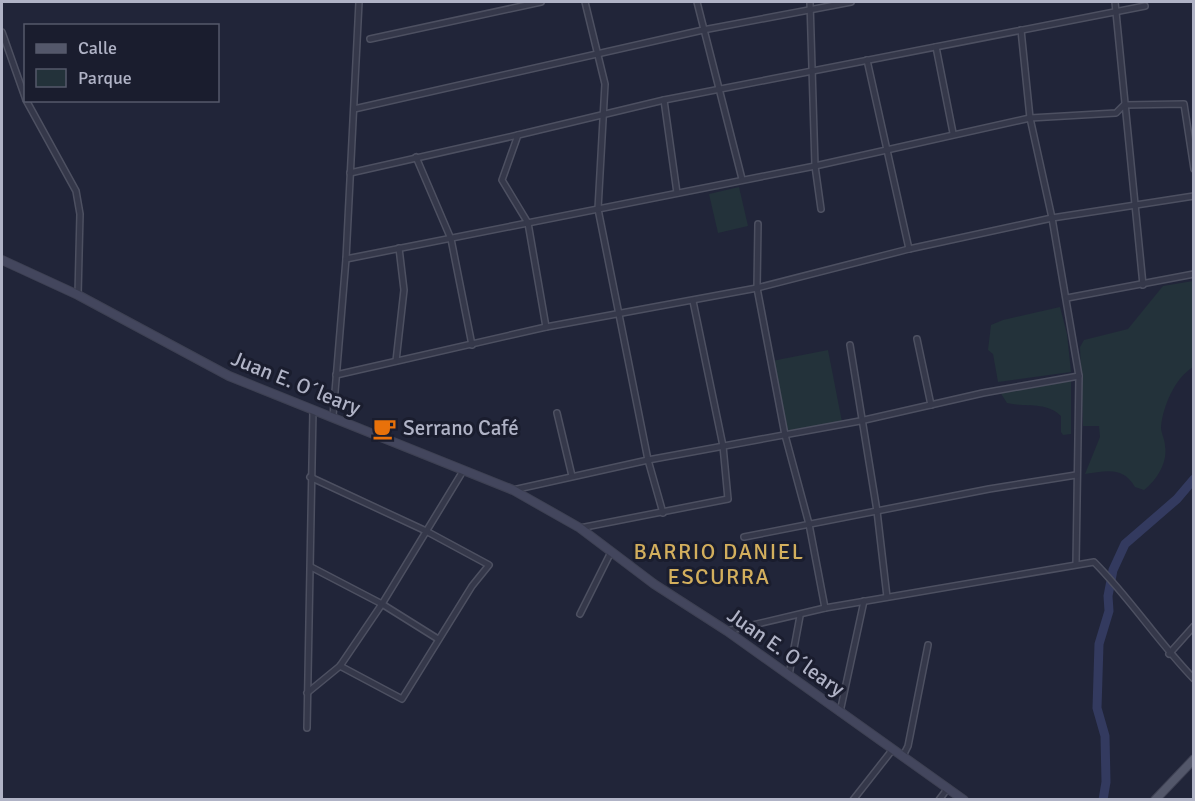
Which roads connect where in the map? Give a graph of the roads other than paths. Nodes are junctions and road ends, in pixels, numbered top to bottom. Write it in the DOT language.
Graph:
graph roads {
  1 [pos="359,2"];
  2 [pos="541,2"];
  3 [pos="585,2"];
  4 [pos="697,2"];
  5 [pos="810,2"];
  6 [pos="851,2"];
  7 [pos="1115,2"];
  8 [pos="1145,6"];
  9 [pos="811,9"];
  10 [pos="1116,11"];
  11 [pos="703,30"];
  12 [pos="1021,30"];
  13 [pos="2,32"];
  14 [pos="370,39"];
  15 [pos="936,47"];
  16 [pos="597,54"];
  17 [pos="867,60"];
  18 [pos="813,71"];
  19 [pos="717,90"];
  20 [pos="24,94"];
  21 [pos="664,100"];
  22 [pos="27,102"];
  23 [pos="1124,105"];
  24 [pos="354,109"];
  25 [pos="604,114"];
  26 [pos="1030,118"];
  27 [pos="953,133"];
  28 [pos="518,135"];
  29 [pos="886,149"];
  30 [pos="416,157"];
  31 [pos="815,166"];
  32 [pos="1194,169"];
  33 [pos="350,173"];
  34 [pos="741,179"];
  35 [pos="677,193"];
  36 [pos="1194,196"];
  37 [pos="1137,204"];
  38 [pos="598,209"];
  39 [pos="821,210"];
  40 [pos="1052,218"];
  41 [pos="528,223"];
  42 [pos="758,224"];
  43 [pos="451,239"];
  44 [pos="399,248"];
  45 [pos="909,249"];
  46 [pos="346,259"];
  47 [pos="2,260"];
  48 [pos="1194,274"];
  49 [pos="1143,285"];
  50 [pos="757,288"];
  51 [pos="78,295"];
  52 [pos="1066,298"];
  53 [pos="693,301"];
  54 [pos="621,313"];
  55 [pos="546,327"];
  56 [pos="917,339"];
  57 [pos="472,345"];
  58 [pos="850,345"];
  59 [pos="396,361"];
  60 [pos="336,375"];
  61 [pos="1079,376"];
  62 [pos="931,405"];
  63 [pos="313,410"];
  64 [pos="557,413"];
  65 [pos="333,416"];
  66 [pos="860,421"];
  67 [pos="785,435"];
  68 [pos="723,446"];
  69 [pos="648,460"];
  70 [pos="463,471"];
  71 [pos="1076,475"];
  72 [pos="572,476"];
  73 [pos="310,477"];
  74 [pos="513,490"];
  75 [pos="877,511"];
  76 [pos="663,513"];
  77 [pos="809,524"];
  78 [pos="580,528"];
  79 [pos="426,531"];
  80 [pos="744,537"];
  81 [pos="611,552"];
  82 [pos="1076,564"];
  83 [pos="311,567"];
  84 [pos="887,597"];
  85 [pos="864,601"];
  86 [pos="382,604"];
  87 [pos="825,608"];
  88 [pos="580,615"];
  89 [pos="800,616"];
  90 [pos="1194,626"];
  91 [pos="727,631"];
  92 [pos="438,639"];
  93 [pos="928,645"];
  94 [pos="1169,654"];
  95 [pos="340,666"];
  96 [pos="789,675"];
  97 [pos="1194,679"];
  98 [pos="307,693"];
  99 [pos="840,712"];
  100 [pos="307,728"];
  101 [pos="893,749"];
  102 [pos="903,756"];
  103 [pos="1194,759"];
  104 [pos="948,788"];
  105 [pos="853,800"];
  106 [pos="939,800"];
  107 [pos="964,800"];
  108 [pos="1155,800"];
  1 -- 24 [label="street"];
  2 -- 14 [label="street"];
  3 -- 16 [label="street"];
  4 -- 11 [label="street"];
  5 -- 9 [label="street"];
  6 -- 9 [label="street"];
  7 -- 10 [label="street"];
  8 -- 10 [label="street"];
  9 -- 11 [label="street"];
  9 -- 18 [label="street"];
  10 -- 12 [label="street"];
  10 -- 23 [label="street"];
  11 -- 16 [label="street"];
  11 -- 19 [label="street"];
  12 -- 15 [label="street"];
  12 -- 26 [label="street"];
  13 -- 20 [label="street"];
  15 -- 17 [label="street"];
  15 -- 27 [label="street"];
  16 -- 24 [label="street"];
  16 -- 25 [label="street"];
  17 -- 18 [label="street"];
  17 -- 29 [label="street"];
  18 -- 19 [label="street"];
  18 -- 31 [label="street"];
  19 -- 21 [label="street"];
  19 -- 34 [label="street"];
  21 -- 25 [label="street"];
  21 -- 35 [label="street"];
  22 -- 51 [label="street"];
  23 -- 26 [label="street"];
  23 -- 32 [label="street"];
  23 -- 37 [label="street"];
  24 -- 33 [label="street"];
  25 -- 28 [label="street"];
  25 -- 38 [label="street"];
  26 -- 27 [label="street"];
  26 -- 40 [label="street"];
  27 -- 29 [label="street"];
  28 -- 30 [label="street"];
  28 -- 41 [label="street"];
  29 -- 31 [label="street"];
  29 -- 45 [label="street"];
  30 -- 33 [label="street"];
  30 -- 43 [label="street"];
  31 -- 34 [label="street"];
  31 -- 39 [label="street"];
  33 -- 46 [label="street"];
  34 -- 35 [label="street"];
  35 -- 38 [label="street"];
  36 -- 37 [label="street"];
  37 -- 40 [label="street"];
  37 -- 49 [label="street"];
  38 -- 41 [label="street"];
  38 -- 54 [label="street"];
  40 -- 45 [label="street"];
  40 -- 52 [label="street"];
  41 -- 43 [label="street"];
  41 -- 55 [label="street"];
  42 -- 50 [label="street"];
  43 -- 44 [label="street"];
  43 -- 57 [label="street"];
  44 -- 46 [label="street"];
  44 -- 59 [label="street"];
  45 -- 50 [label="street"];
  46 -- 60 [label="street"];
  47 -- 51 [label="street, Juan E. O´leary"];
  48 -- 49 [label="street"];
  49 -- 52 [label="street"];
  50 -- 53 [label="street"];
  50 -- 67 [label="street"];
  51 -- 63 [label="street, Juan E. O´leary"];
  52 -- 61 [label="street"];
  53 -- 54 [label="street"];
  53 -- 68 [label="street"];
  54 -- 55 [label="street"];
  54 -- 69 [label="street"];
  55 -- 57 [label="street"];
  56 -- 62 [label="street"];
  57 -- 59 [label="street"];
  58 -- 66 [label="street"];
  59 -- 60 [label="street"];
  60 -- 65 [label="street"];
  61 -- 62 [label="street"];
  61 -- 71 [label="street"];
  62 -- 66 [label="street"];
  63 -- 65 [label="street, Juan E. O´leary"];
  63 -- 73 [label="street"];
  64 -- 72 [label="street"];
  65 -- 70 [label="street, Juan E. O´leary"];
  66 -- 67 [label="street"];
  66 -- 75 [label="street"];
  67 -- 68 [label="street"];
  67 -- 77 [label="street"];
  68 -- 69 [label="street"];
  68 -- 76 [label="street"];
  69 -- 72 [label="street"];
  69 -- 76 [label="street"];
  70 -- 74 [label="street, Juan E. O´leary"];
  70 -- 79 [label="street"];
  71 -- 75 [label="street"];
  71 -- 82 [label="street"];
  72 -- 74 [label="street"];
  73 -- 79 [label="street"];
  73 -- 83 [label="street"];
  74 -- 78 [label="street, Juan E. O´leary"];
  75 -- 77 [label="street"];
  75 -- 84 [label="street"];
  76 -- 78 [label="street"];
  77 -- 80 [label="street"];
  77 -- 87 [label="street"];
  78 -- 81 [label="street, Juan E. O´leary"];
  79 -- 86 [label="street"];
  79 -- 92 [label="street"];
  81 -- 88 [label="street"];
  81 -- 91 [label="street, Juan E. O´leary"];
  82 -- 84 [label="street"];
  82 -- 94 [label="street"];
  83 -- 86 [label="street"];
  83 -- 98 [label="street"];
  84 -- 85 [label="street"];
  85 -- 87 [label="street"];
  85 -- 99 [label="street"];
  86 -- 92 [label="street"];
  86 -- 95 [label="street"];
  87 -- 89 [label="street"];
  89 -- 91 [label="street"];
  89 -- 96 [label="street"];
  90 -- 94 [label="street"];
  91 -- 96 [label="street, Juan E. O´leary"];
  92 -- 95 [label="street"];
  93 -- 102 [label="street"];
  94 -- 97 [label="street"];
  95 -- 98 [label="street"];
  96 -- 99 [label="street, Juan E. O´leary"];
  98 -- 100 [label="street"];
  99 -- 101 [label="street, Juan E. O´leary"];
  101 -- 102 [label="street, Juan E. O´leary"];
  101 -- 105 [label="street"];
  102 -- 104 [label="street, Juan E. O´leary"];
  103 -- 108 [label="main road"];
  104 -- 106 [label="street"];
  104 -- 107 [label="street, Juan E. O´leary"];
}
